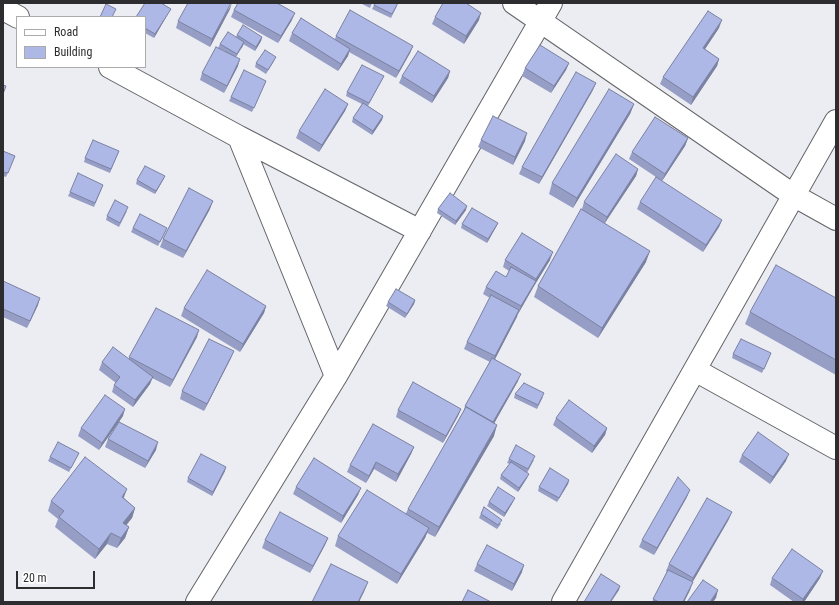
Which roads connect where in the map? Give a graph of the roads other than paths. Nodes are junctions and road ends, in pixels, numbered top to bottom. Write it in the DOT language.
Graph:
graph roads {
  1 [pos="514,3"];
  2 [pos="3,9"];
  3 [pos="546,12"];
  4 [pos="16,16"];
  5 [pos="112,68"];
  6 [pos="836,121"];
  7 [pos="239,137"];
  8 [pos="793,195"];
  9 [pos="836,219"];
  10 [pos="420,231"];
  11 [pos="695,370"];
  12 [pos="336,376"];
  13 [pos="836,448"];
  14 [pos="197,602"];
  15 [pos="563,602"];
  1 -- 3 [label="street"];
  2 -- 4 [label="street"];
  3 -- 8 [label="street"];
  3 -- 10 [label="street"];
  5 -- 7 [label="street"];
  6 -- 8 [label="street"];
  7 -- 10 [label="street"];
  7 -- 12 [label="street"];
  8 -- 9 [label="street"];
  8 -- 11 [label="street"];
  10 -- 12 [label="street"];
  11 -- 13 [label="street"];
  11 -- 15 [label="street"];
  12 -- 14 [label="street"];
}
